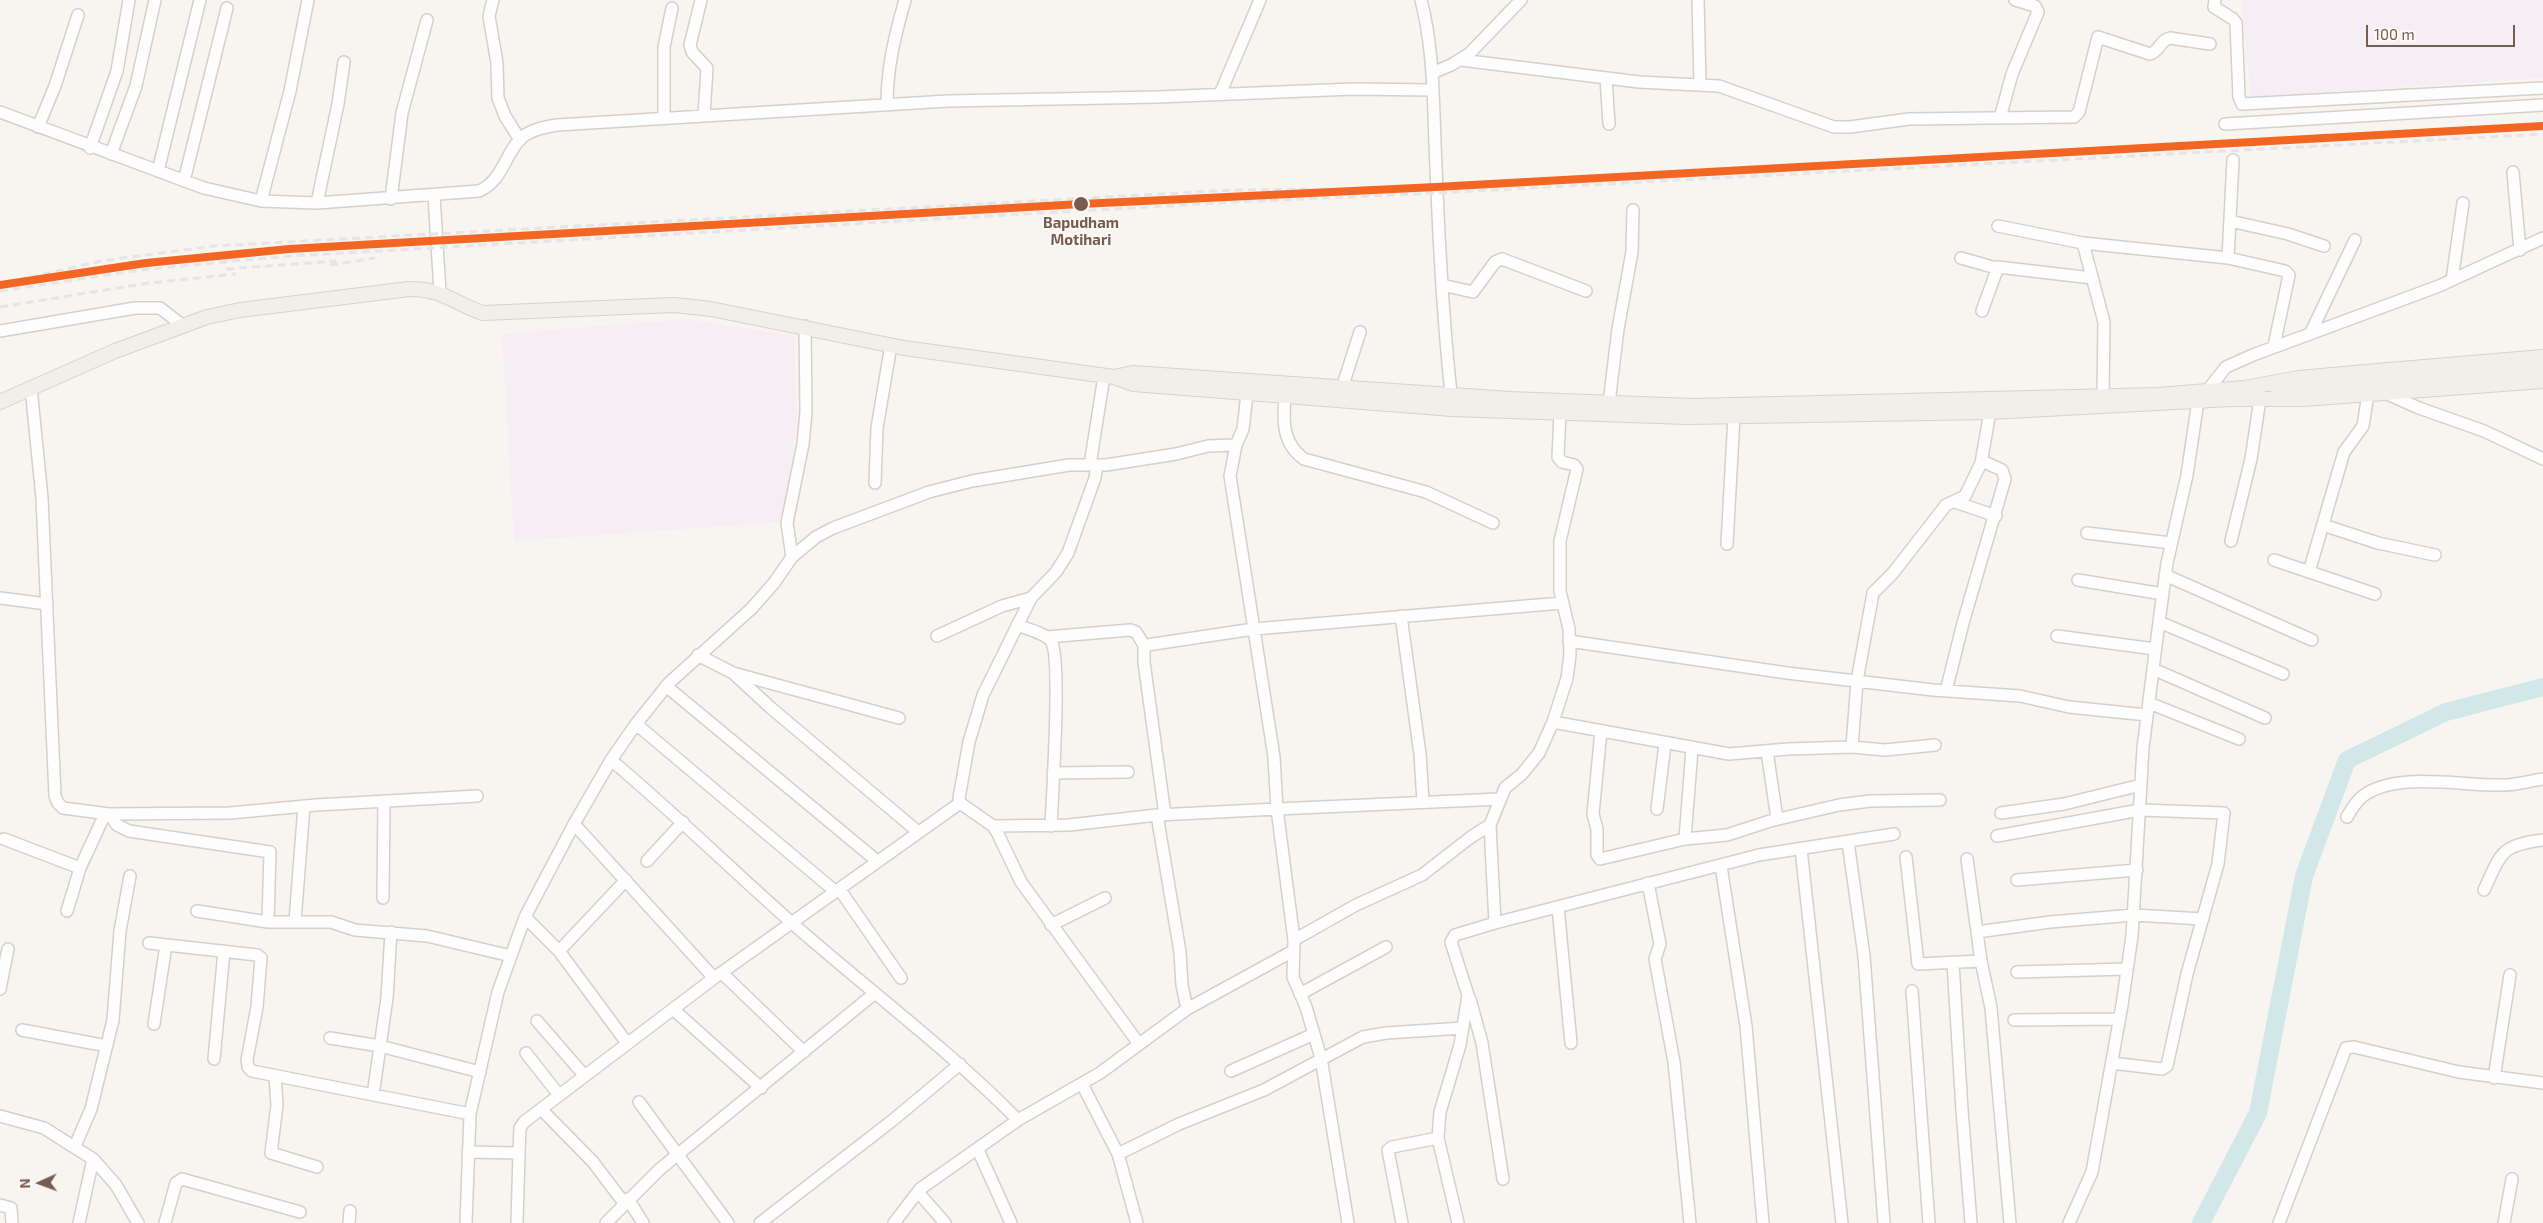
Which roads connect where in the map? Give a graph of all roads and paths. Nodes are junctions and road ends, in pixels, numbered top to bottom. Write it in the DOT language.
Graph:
graph roads {
  1 [pos="129,0"];
  2 [pos="155,0"];
  3 [pos="200,0"];
  4 [pos="308,0"];
  5 [pos="493,0"];
  6 [pos="701,0"];
  7 [pos="905,0"];
  8 [pos="1260,0"];
  9 [pos="1421,0"];
  10 [pos="1521,0"];
  11 [pos="1698,0"];
  12 [pos="2015,0"];
  13 [pos="2215,0"];
  14 [pos="227,8"];
  15 [pos="672,8"];
  16 [pos="78,15"];
  17 [pos="427,20"];
  18 [pos="2210,44"];
  19 [pos="1461,60"];
  20 [pos="344,62"];
  21 [pos="1432,73"];
  22 [pos="1606,78"];
  23 [pos="1700,84"];
  24 [pos="2543,88"];
  25 [pos="1432,90"];
  26 [pos="1220,94"];
  27 [pos="887,104"];
  28 [pos="2543,105"];
  29 [pos="0,112"];
  30 [pos="704,115"];
  31 [pos="664,117"];
  32 [pos="2000,118"];
  33 [pos="1609,124"];
  34 [pos="2225,124"];
  35 [pos="38,127"];
  36 [pos="520,140"];
  37 [pos="90,148"];
  38 [pos="111,154"];
  39 [pos="2233,160"];
  40 [pos="158,171"];
  41 [pos="2513,172"];
  42 [pos="184,181"];
  43 [pos="434,196"];
  44 [pos="391,198"];
  45 [pos="261,201"];
  46 [pos="317,203"];
  47 [pos="2463,203"];
  48 [pos="1633,210"];
  49 [pos="2230,221"];
  50 [pos="1998,226"];
  51 [pos="2543,238"];
  52 [pos="2355,240"];
  53 [pos="2083,243"];
  54 [pos="2324,246"];
  55 [pos="2520,250"];
  56 [pos="1961,258"];
  57 [pos="2228,258"];
  58 [pos="1996,268"];
  59 [pos="2092,278"];
  60 [pos="2452,280"];
  61 [pos="1442,286"];
  62 [pos="1586,291"];
  63 [pos="440,292"];
  64 [pos="1982,311"];
  65 [pos="182,325"];
  66 [pos="805,326"];
  67 [pos="0,331"];
  68 [pos="1360,332"];
  69 [pos="2311,332"];
  70 [pos="891,345"];
  71 [pos="2274,346"];
  72 [pos="2543,357"];
  73 [pos="2543,368"];
  74 [pos="1109,376"];
  75 [pos="2543,381"];
  76 [pos="2267,384"];
  77 [pos="31,388"];
  78 [pos="1342,388"];
  79 [pos="2283,390"];
  80 [pos="1451,393"];
  81 [pos="2385,393"];
  82 [pos="1247,394"];
  83 [pos="2368,394"];
  84 [pos="2103,396"];
  85 [pos="2202,396"];
  86 [pos="1285,397"];
  87 [pos="2265,399"];
  88 [pos="0,402"];
  89 [pos="1609,403"];
  90 [pos="1452,408"];
  91 [pos="1990,412"];
  92 [pos="1560,413"];
  93 [pos="1734,416"];
  94 [pos="1236,445"];
  95 [pos="2543,459"];
  96 [pos="1982,461"];
  97 [pos="1093,465"];
  98 [pos="875,483"];
  99 [pos="1955,502"];
  100 [pos="1996,516"];
  101 [pos="1493,523"];
  102 [pos="2323,525"];
  103 [pos="2087,533"];
  104 [pos="2232,541"];
  105 [pos="2172,543"];
  106 [pos="1727,544"];
  107 [pos="2435,555"];
  108 [pos="792,557"];
  109 [pos="2274,560"];
  110 [pos="2309,572"];
  111 [pos="2166,575"];
  112 [pos="2078,580"];
  113 [pos="2163,594"];
  114 [pos="2375,594"];
  115 [pos="0,598"];
  116 [pos="1031,598"];
  117 [pos="1562,603"];
  118 [pos="47,604"];
  119 [pos="1401,616"];
  120 [pos="2158,622"];
  121 [pos="1017,625"];
  122 [pos="1254,628"];
  123 [pos="937,636"];
  124 [pos="2057,636"];
  125 [pos="1047,637"];
  126 [pos="2312,640"];
  127 [pos="1570,641"];
  128 [pos="1145,647"];
  129 [pos="2155,649"];
  130 [pos="698,655"];
  131 [pos="2153,669"];
  132 [pos="733,673"];
  133 [pos="2284,674"];
  134 [pos="1857,681"];
  135 [pos="666,686"];
  136 [pos="1946,691"];
  137 [pos="2149,703"];
  138 [pos="2147,715"];
  139 [pos="899,718"];
  140 [pos="2265,718"];
  141 [pos="1553,722"];
  142 [pos="636,724"];
  143 [pos="1602,731"];
  144 [pos="2239,738"];
  145 [pos="1665,744"];
  146 [pos="1935,745"];
  147 [pos="1852,747"];
  148 [pos="1692,749"];
  149 [pos="1767,750"];
  150 [pos="611,760"];
  151 [pos="1128,772"];
  152 [pos="1053,773"];
  153 [pos="2543,779"];
  154 [pos="2141,785"];
  155 [pos="477,796"];
  156 [pos="1500,800"];
  157 [pos="1940,800"];
  158 [pos="384,801"];
  159 [pos="1423,802"];
  160 [pos="960,803"];
  161 [pos="304,806"];
  162 [pos="1277,809"];
  163 [pos="1657,809"];
  164 [pos="2140,810"];
  165 [pos="2000,812"];
  166 [pos="107,814"];
  167 [pos="1161,815"];
  168 [pos="2347,817"];
  169 [pos="1777,819"];
  170 [pos="683,822"];
  171 [pos="574,824"];
  172 [pos="1490,825"];
  173 [pos="993,826"];
  174 [pos="1051,826"];
  175 [pos="917,831"];
  176 [pos="1894,834"];
  177 [pos="1996,836"];
  178 [pos="4,839"];
  179 [pos="1685,839"];
  180 [pos="2543,840"];
  181 [pos="1848,842"];
  182 [pos="1801,849"];
  183 [pos="1906,857"];
  184 [pos="1967,859"];
  185 [pos="647,861"];
  186 [pos="877,861"];
  187 [pos="1720,866"];
  188 [pos="80,868"];
  189 [pos="2137,870"];
  190 [pos="130,876"];
  191 [pos="626,880"];
  192 [pos="2017,880"];
  193 [pos="1648,883"];
  194 [pos="2484,890"];
  195 [pos="838,891"];
  196 [pos="383,898"];
  197 [pos="1105,898"];
  198 [pos="1558,908"];
  199 [pos="67,911"];
  200 [pos="197,911"];
  201 [pos="2134,915"];
  202 [pos="525,917"];
  203 [pos="2203,919"];
  204 [pos="296,921"];
  205 [pos="268,922"];
  206 [pos="1495,922"];
  207 [pos="792,923"];
  208 [pos="1052,924"];
  209 [pos="391,932"];
  210 [pos="1977,932"];
  211 [pos="149,943"];
  212 [pos="166,945"];
  213 [pos="1293,945"];
  214 [pos="1386,947"];
  215 [pos="8,949"];
  216 [pos="224,951"];
  217 [pos="559,951"];
  218 [pos="511,956"];
  219 [pos="1981,962"];
  220 [pos="1954,964"];
  221 [pos="2127,969"];
  222 [pos="2017,972"];
  223 [pos="2510,975"];
  224 [pos="718,976"];
  225 [pos="901,978"];
  226 [pos="0,988"];
  227 [pos="1912,991"];
  228 [pos="875,993"];
  229 [pos="1300,994"];
  230 [pos="1468,995"];
  231 [pos="1187,1009"];
  232 [pos="674,1010"];
  233 [pos="2119,1019"];
  234 [pos="537,1020"];
  235 [pos="2014,1020"];
  236 [pos="154,1024"];
  237 [pos="1463,1028"];
  238 [pos="22,1030"];
  239 [pos="1314,1034"];
  240 [pos="330,1038"];
  241 [pos="627,1042"];
  242 [pos="1571,1043"];
  243 [pos="1139,1044"];
  244 [pos="107,1046"];
  245 [pos="380,1046"];
  246 [pos="804,1052"];
  247 [pos="526,1053"];
  248 [pos="1321,1058"];
  249 [pos="214,1059"];
  250 [pos="2112,1063"];
  251 [pos="960,1064"];
  252 [pos="1231,1071"];
  253 [pos="480,1072"];
  254 [pos="584,1076"];
  255 [pos="275,1077"];
  256 [pos="2494,1078"];
  257 [pos="2543,1083"];
  258 [pos="1082,1084"];
  259 [pos="760,1088"];
  260 [pos="374,1095"];
  261 [pos="559,1095"];
  262 [pos="639,1102"];
  263 [pos="541,1109"];
  264 [pos="470,1114"];
  265 [pos="0,1116"];
  266 [pos="1018,1120"];
  267 [pos="1438,1138"];
  268 [pos="75,1146"];
  269 [pos="978,1150"];
  270 [pos="468,1152"];
  271 [pos="519,1153"];
  272 [pos="678,1154"];
  273 [pos="1118,1154"];
  274 [pos="93,1159"];
  275 [pos="317,1167"];
  276 [pos="1503,1179"];
  277 [pos="2512,1179"];
  278 [pos="918,1192"];
  279 [pos="626,1201"];
  280 [pos="0,1205"];
  281 [pos="300,1212"];
  282 [pos="12,1223"];
  283 [pos="79,1223"];
  284 [pos="138,1223"];
  285 [pos="165,1223"];
  286 [pos="466,1223"];
  287 [pos="517,1223"];
  288 [pos="606,1223"];
  289 [pos="643,1223"];
  290 [pos="728,1223"];
  291 [pos="760,1223"];
  292 [pos="894,1223"];
  293 [pos="945,1223"];
  294 [pos="1011,1223"];
  295 [pos="1137,1223"];
  296 [pos="1348,1223"];
  297 [pos="1402,1223"];
  298 [pos="1458,1223"];
  299 [pos="1690,1223"];
  300 [pos="1763,1223"];
  301 [pos="1842,1223"];
  302 [pos="1884,1223"];
  303 [pos="1930,1223"];
  304 [pos="1971,1223"];
  305 [pos="2010,1223"];
  306 [pos="2069,1223"];
  307 [pos="2279,1223"];
  308 [pos="2504,1223"];
  1 -- 37 [label="street"];
  2 -- 38 [label="street"];
  3 -- 40 [label="street"];
  4 -- 45 [label="street"];
  5 -- 36 [label="street"];
  6 -- 30 [label="street"];
  7 -- 27 [label="street"];
  8 -- 26 [label="street"];
  9 -- 21 [label="street"];
  10 -- 19 [label="street"];
  11 -- 23 [label="street"];
  12 -- 32 [label="street"];
  13 -- 24 [label="street"];
  14 -- 42 [label="street"];
  15 -- 31 [label="street"];
  16 -- 35 [label="street"];
  17 -- 44 [label="street"];
  18 -- 32 [label="street"];
  19 -- 21 [label="street"];
  19 -- 22 [label="street"];
  20 -- 46 [label="street"];
  21 -- 25 [label="street"];
  22 -- 23 [label="street"];
  22 -- 33 [label="street"];
  23 -- 32 [label="street"];
  25 -- 26 [label="street"];
  25 -- 61 [label="street"];
  26 -- 27 [label="street"];
  27 -- 30 [label="street"];
  28 -- 34 [label="street"];
  29 -- 35 [label="street"];
  30 -- 31 [label="street"];
  31 -- 36 [label="street"];
  35 -- 37 [label="street"];
  36 -- 43 [label="street"];
  37 -- 38 [label="street"];
  38 -- 40 [label="street"];
  39 -- 49 [label="street"];
  40 -- 42 [label="street"];
  41 -- 55 [label="street"];
  42 -- 45 [label="street"];
  43 -- 44 [label="street"];
  43 -- 63 [label="street"];
  44 -- 46 [label="street"];
  45 -- 46 [label="street"];
  47 -- 60 [label="street"];
  48 -- 89 [label="street"];
  49 -- 54 [label="street"];
  49 -- 57 [label="street"];
  50 -- 53 [label="street"];
  51 -- 55 [label="street"];
  52 -- 69 [label="street"];
  53 -- 57 [label="street"];
  53 -- 59 [label="street"];
  55 -- 60 [label="street"];
  56 -- 58 [label="street"];
  57 -- 71 [label="street"];
  58 -- 59 [label="street"];
  58 -- 64 [label="street"];
  59 -- 84 [label="street"];
  60 -- 69 [label="street"];
  61 -- 62 [label="street"];
  61 -- 80 [label="street"];
  63 -- 65 [label="main road"];
  63 -- 66 [label="main road"];
  65 -- 67 [label="street"];
  65 -- 77 [label="main road"];
  66 -- 70 [label="main road"];
  66 -- 108 [label="street"];
  68 -- 78 [label="street"];
  69 -- 71 [label="street"];
  70 -- 74 [label="main road"];
  70 -- 98 [label="street"];
  71 -- 85 [label="street"];
  72 -- 76 [label="main road"];
  73 -- 79 [label="main road"];
  74 -- 78 [label="main road"];
  74 -- 82 [label="main road"];
  74 -- 97 [label="street"];
  75 -- 81 [label="main road"];
  76 -- 79 [label="main road"];
  76 -- 85 [label="main road"];
  77 -- 88 [label="main road"];
  77 -- 118 [label="street"];
  78 -- 80 [label="main road"];
  79 -- 87 [label="main road"];
  80 -- 89 [label="main road"];
  80 -- 90 [label="street"];
  81 -- 83 [label="main road"];
  81 -- 95 [label="street"];
  82 -- 86 [label="main road"];
  82 -- 94 [label="street"];
  83 -- 87 [label="main road"];
  83 -- 102 [label="street"];
  84 -- 85 [label="main road"];
  84 -- 89 [label="main road"];
  85 -- 87 [label="main road"];
  85 -- 91 [label="main road"];
  85 -- 105 [label="street"];
  86 -- 90 [label="main road"];
  86 -- 101 [label="street"];
  87 -- 104 [label="street"];
  90 -- 92 [label="main road"];
  91 -- 93 [label="main road"];
  91 -- 96 [label="street"];
  92 -- 93 [label="main road"];
  92 -- 117 [label="street"];
  93 -- 106 [label="street"];
  94 -- 97 [label="street"];
  94 -- 122 [label="street"];
  96 -- 99 [label="street"];
  96 -- 100 [label="street"];
  97 -- 108 [label="street"];
  97 -- 116 [label="street"];
  99 -- 100 [label="street"];
  99 -- 134 [label="street"];
  100 -- 136 [label="street"];
  102 -- 107 [label="street"];
  102 -- 110 [label="street"];
  103 -- 105 [label="street"];
  105 -- 111 [label="street"];
  108 -- 130 [label="street"];
  109 -- 110 [label="street"];
  110 -- 114 [label="street"];
  111 -- 113 [label="street"];
  111 -- 126 [label="street"];
  112 -- 113 [label="street"];
  113 -- 120 [label="street"];
  115 -- 118 [label="street"];
  116 -- 121 [label="street"];
  116 -- 123 [label="street"];
  117 -- 119 [label="street"];
  117 -- 127 [label="street"];
  118 -- 166 [label="street"];
  119 -- 122 [label="street"];
  119 -- 159 [label="street"];
  120 -- 129 [label="street"];
  120 -- 133 [label="street"];
  121 -- 125 [label="street"];
  121 -- 160 [label="street"];
  122 -- 128 [label="street"];
  122 -- 162 [label="street"];
  124 -- 129 [label="street"];
  125 -- 128 [label="street"];
  125 -- 152 [label="street"];
  127 -- 134 [label="street"];
  127 -- 141 [label="street"];
  128 -- 167 [label="street"];
  129 -- 131 [label="street"];
  130 -- 132 [label="street"];
  130 -- 135 [label="street"];
  131 -- 137 [label="street"];
  131 -- 140 [label="street"];
  132 -- 139 [label="street"];
  132 -- 175 [label="street"];
  134 -- 136 [label="street"];
  134 -- 147 [label="street"];
  135 -- 142 [label="street"];
  135 -- 186 [label="street"];
  136 -- 138 [label="street"];
  137 -- 138 [label="street"];
  137 -- 144 [label="street"];
  138 -- 154 [label="street"];
  141 -- 143 [label="street"];
  141 -- 156 [label="street"];
  142 -- 150 [label="street"];
  142 -- 195 [label="street"];
  143 -- 145 [label="street"];
  143 -- 179 [label="street"];
  145 -- 148 [label="street"];
  145 -- 163 [label="street"];
  146 -- 147 [label="street"];
  147 -- 149 [label="street"];
  148 -- 149 [label="street"];
  148 -- 179 [label="street"];
  149 -- 169 [label="street"];
  150 -- 170 [label="street"];
  150 -- 171 [label="street"];
  151 -- 152 [label="street"];
  152 -- 174 [label="street"];
  153 -- 168 [label="street"];
  154 -- 164 [label="street"];
  154 -- 165 [label="street"];
  155 -- 158 [label="street"];
  156 -- 159 [label="street"];
  156 -- 172 [label="street"];
  157 -- 169 [label="street"];
  158 -- 161 [label="street"];
  158 -- 196 [label="street"];
  159 -- 162 [label="street"];
  160 -- 173 [label="street"];
  160 -- 175 [label="street"];
  161 -- 166 [label="street"];
  161 -- 204 [label="street"];
  162 -- 167 [label="street"];
  162 -- 213 [label="street"];
  164 -- 177 [label="street"];
  164 -- 189 [label="street"];
  164 -- 203 [label="street"];
  166 -- 188 [label="street"];
  166 -- 205 [label="street"];
  167 -- 174 [label="street"];
  167 -- 231 [label="street"];
  169 -- 179 [label="street"];
  170 -- 185 [label="street"];
  170 -- 207 [label="street"];
  171 -- 191 [label="street"];
  171 -- 202 [label="street"];
  172 -- 206 [label="street"];
  172 -- 213 [label="street"];
  173 -- 174 [label="street"];
  173 -- 208 [label="street"];
  175 -- 186 [label="street"];
  176 -- 181 [label="street"];
  178 -- 188 [label="street"];
  180 -- 194 [label="street"];
  181 -- 182 [label="street"];
  181 -- 302 [label="street"];
  182 -- 187 [label="street"];
  182 -- 301 [label="street"];
  183 -- 220 [label="street"];
  184 -- 210 [label="street"];
  186 -- 195 [label="street"];
  187 -- 193 [label="street"];
  187 -- 300 [label="street"];
  188 -- 199 [label="street"];
  189 -- 192 [label="street"];
  189 -- 201 [label="street"];
  190 -- 244 [label="street"];
  191 -- 217 [label="street"];
  191 -- 224 [label="street"];
  193 -- 198 [label="street"];
  193 -- 299 [label="street"];
  195 -- 207 [label="street"];
  195 -- 225 [label="street"];
  197 -- 208 [label="street"];
  198 -- 206 [label="street"];
  198 -- 242 [label="street"];
  200 -- 205 [label="street"];
  201 -- 203 [label="street"];
  201 -- 210 [label="street"];
  201 -- 221 [label="street"];
  202 -- 217 [label="street"];
  202 -- 218 [label="street"];
  203 -- 250 [label="street"];
  204 -- 205 [label="street"];
  204 -- 209 [label="street"];
  206 -- 230 [label="street"];
  207 -- 224 [label="street"];
  207 -- 228 [label="street"];
  208 -- 243 [label="street"];
  209 -- 218 [label="street"];
  209 -- 245 [label="street"];
  210 -- 219 [label="street"];
  211 -- 212 [label="street"];
  212 -- 216 [label="street"];
  212 -- 236 [label="street"];
  213 -- 229 [label="street"];
  213 -- 231 [label="street"];
  214 -- 229 [label="street"];
  215 -- 226 [label="street"];
  216 -- 249 [label="street"];
  216 -- 255 [label="street"];
  217 -- 241 [label="street"];
  218 -- 253 [label="street"];
  219 -- 220 [label="street"];
  219 -- 305 [label="street"];
  220 -- 304 [label="street"];
  221 -- 222 [label="street"];
  221 -- 233 [label="street"];
  223 -- 256 [label="street"];
  224 -- 232 [label="street"];
  224 -- 246 [label="street"];
  227 -- 303 [label="street"];
  228 -- 246 [label="street"];
  228 -- 251 [label="street"];
  229 -- 239 [label="street"];
  230 -- 237 [label="street"];
  230 -- 276 [label="street"];
  231 -- 243 [label="street"];
  232 -- 241 [label="street"];
  232 -- 259 [label="street"];
  233 -- 235 [label="street"];
  233 -- 250 [label="street"];
  234 -- 254 [label="street"];
  237 -- 248 [label="street"];
  237 -- 267 [label="street"];
  238 -- 244 [label="street"];
  239 -- 248 [label="street"];
  239 -- 252 [label="street"];
  240 -- 245 [label="street"];
  241 -- 254 [label="street"];
  243 -- 258 [label="street"];
  244 -- 268 [label="street"];
  245 -- 253 [label="street"];
  245 -- 260 [label="street"];
  246 -- 259 [label="street"];
  247 -- 261 [label="street"];
  248 -- 273 [label="street"];
  248 -- 296 [label="street"];
  250 -- 306 [label="street"];
  251 -- 266 [label="street"];
  251 -- 291 [label="street"];
  253 -- 264 [label="street"];
  254 -- 261 [label="street"];
  255 -- 260 [label="street"];
  255 -- 275 [label="street"];
  256 -- 257 [label="street"];
  256 -- 307 [label="street"];
  258 -- 266 [label="street"];
  258 -- 273 [label="street"];
  259 -- 272 [label="street"];
  260 -- 264 [label="street"];
  261 -- 263 [label="street"];
  262 -- 272 [label="street"];
  263 -- 271 [label="street"];
  263 -- 279 [label="street"];
  264 -- 270 [label="street"];
  265 -- 268 [label="street"];
  266 -- 269 [label="street"];
  267 -- 297 [label="street"];
  267 -- 298 [label="street"];
  268 -- 274 [label="street"];
  269 -- 278 [label="street"];
  269 -- 294 [label="street"];
  270 -- 271 [label="street"];
  270 -- 286 [label="street"];
  271 -- 287 [label="street"];
  272 -- 279 [label="street"];
  272 -- 290 [label="street"];
  273 -- 295 [label="street"];
  274 -- 283 [label="street"];
  274 -- 284 [label="street"];
  277 -- 308 [label="street"];
  278 -- 292 [label="street"];
  278 -- 293 [label="street"];
  279 -- 288 [label="street"];
  279 -- 289 [label="street"];
  280 -- 282 [label="street"];
  281 -- 285 [label="street"];
}
